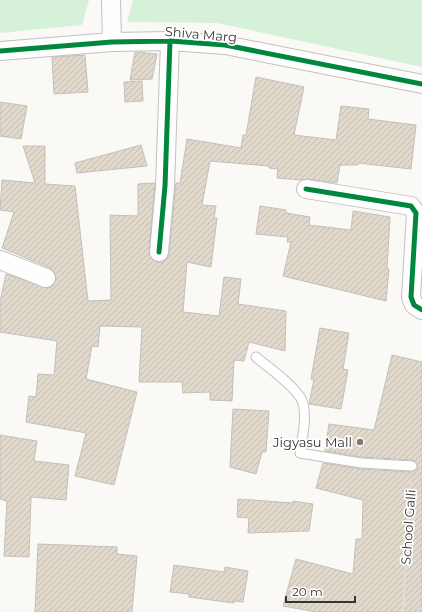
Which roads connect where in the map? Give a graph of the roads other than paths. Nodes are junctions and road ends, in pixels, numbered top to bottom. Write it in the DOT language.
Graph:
graph roads {
  1 [pos="111,0"];
  2 [pos="170,41"];
  3 [pos="112,42"];
  4 [pos="0,51"];
  5 [pos="422,84"];
  6 [pos="306,189"];
  7 [pos="159,252"];
  8 [pos="0,260"];
  9 [pos="46,278"];
  10 [pos="422,310"];
  11 [pos="256,357"];
  12 [pos="412,466"];
  1 -- 3 [label="street"];
  2 -- 3 [label="street, Shiva Marg"];
  2 -- 5 [label="street, Shiva Marg"];
  2 -- 7 [label="street"];
  3 -- 4 [label="street, Shiva Marg"];
  6 -- 10 [label="street"];
  8 -- 9 [label="street"];
  11 -- 12 [label="lane"];
}
